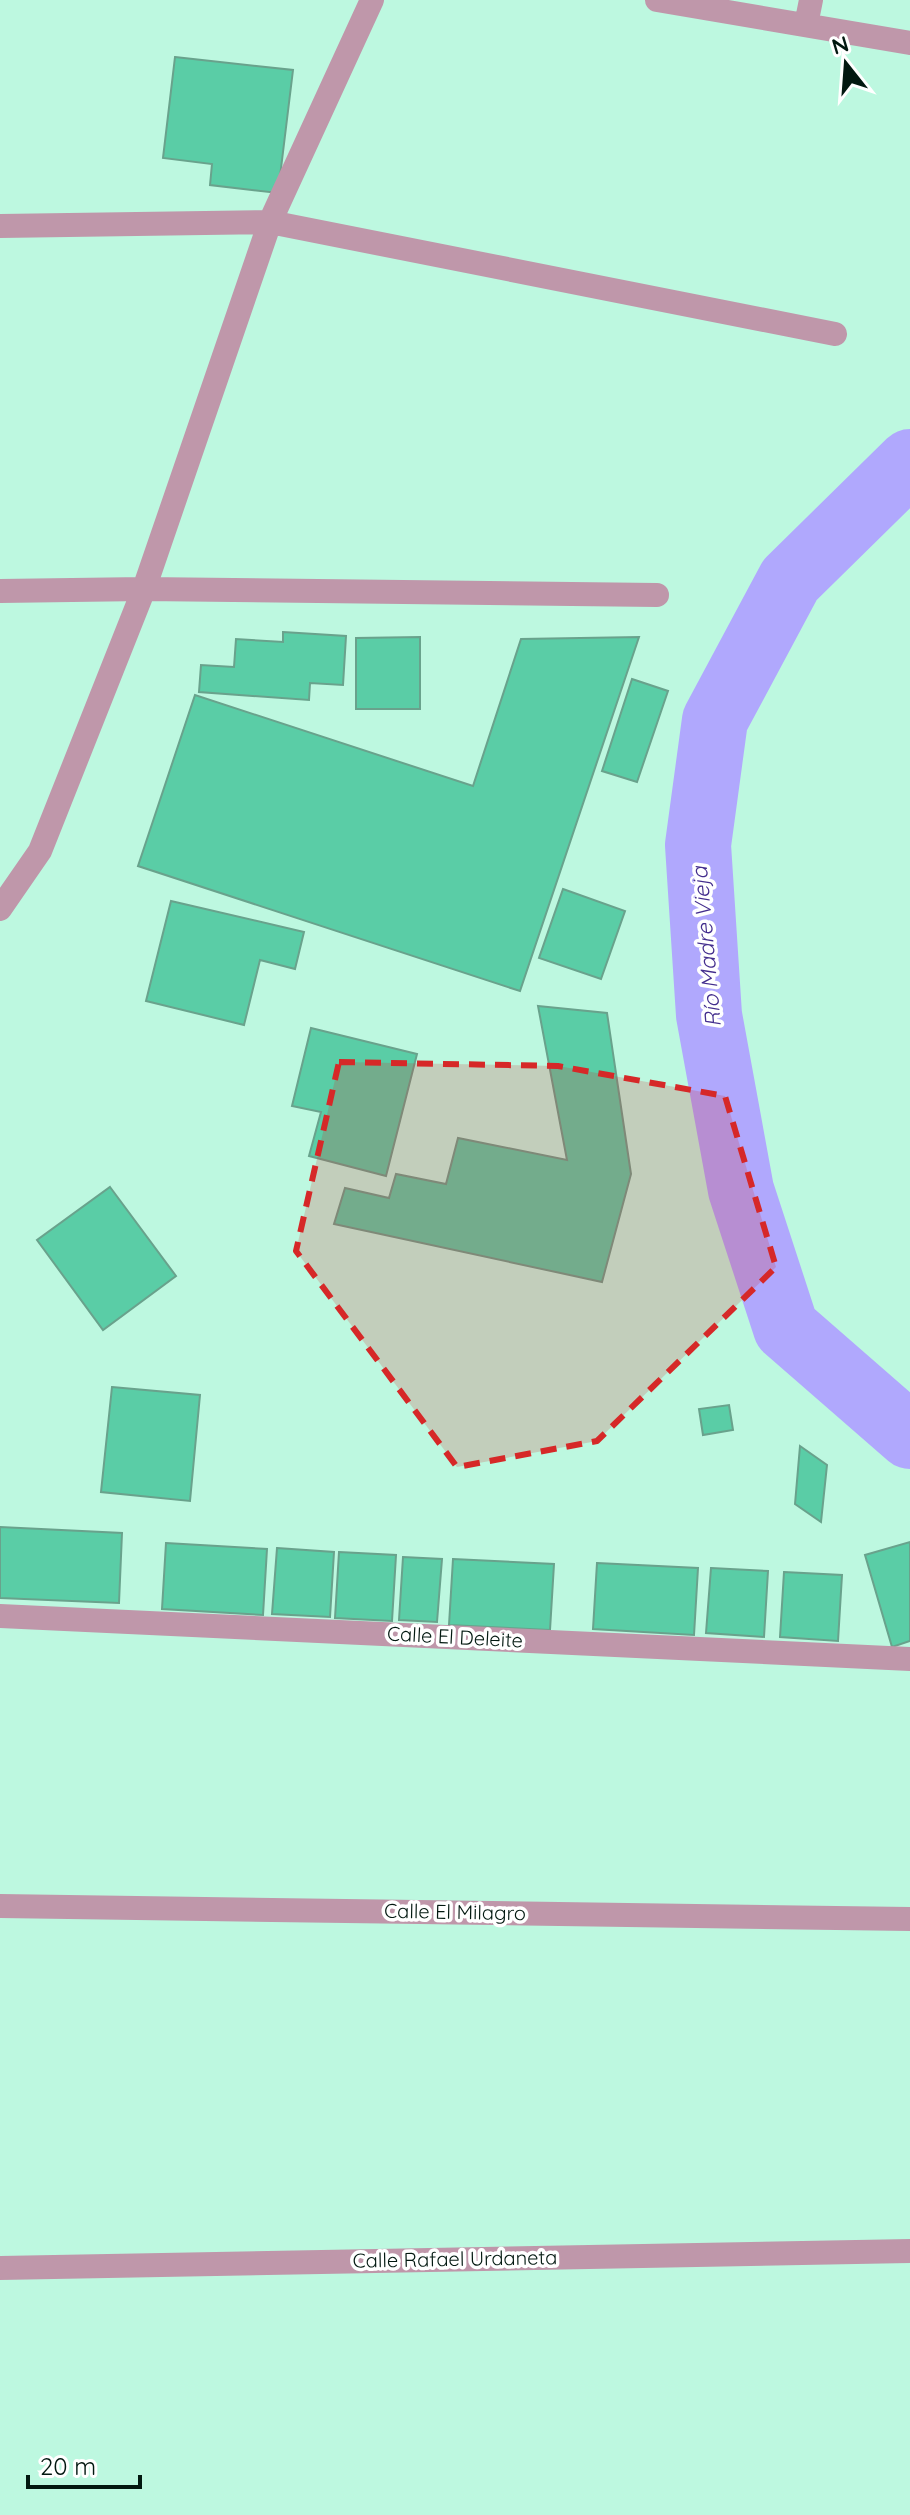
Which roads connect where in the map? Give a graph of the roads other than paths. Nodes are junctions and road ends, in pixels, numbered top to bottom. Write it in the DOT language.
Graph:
graph roads {
  1 [pos="372,0"];
  2 [pos="657,0"];
  3 [pos="811,0"];
  4 [pos="806,25"];
  5 [pos="910,43"];
  6 [pos="270,222"];
  7 [pos="0,226"];
  8 [pos="835,334"];
  9 [pos="144,589"];
  10 [pos="0,591"];
  11 [pos="657,595"];
  12 [pos="0,909"];
  13 [pos="0,1616"];
  14 [pos="910,1659"];
  15 [pos="0,1906"];
  16 [pos="910,1919"];
  17 [pos="910,2251"];
  18 [pos="0,2268"];
  1 -- 6 [label="street"];
  2 -- 4 [label="street"];
  3 -- 4 [label="street"];
  4 -- 5 [label="street"];
  6 -- 7 [label="street"];
  6 -- 8 [label="street"];
  6 -- 9 [label="street"];
  9 -- 10 [label="street"];
  9 -- 11 [label="street"];
  9 -- 12 [label="street"];
  13 -- 14 [label="street, Calle El Deleite"];
  15 -- 16 [label="street, Calle El Milagro"];
  17 -- 18 [label="street, Calle Rafael Urdaneta"];
}
